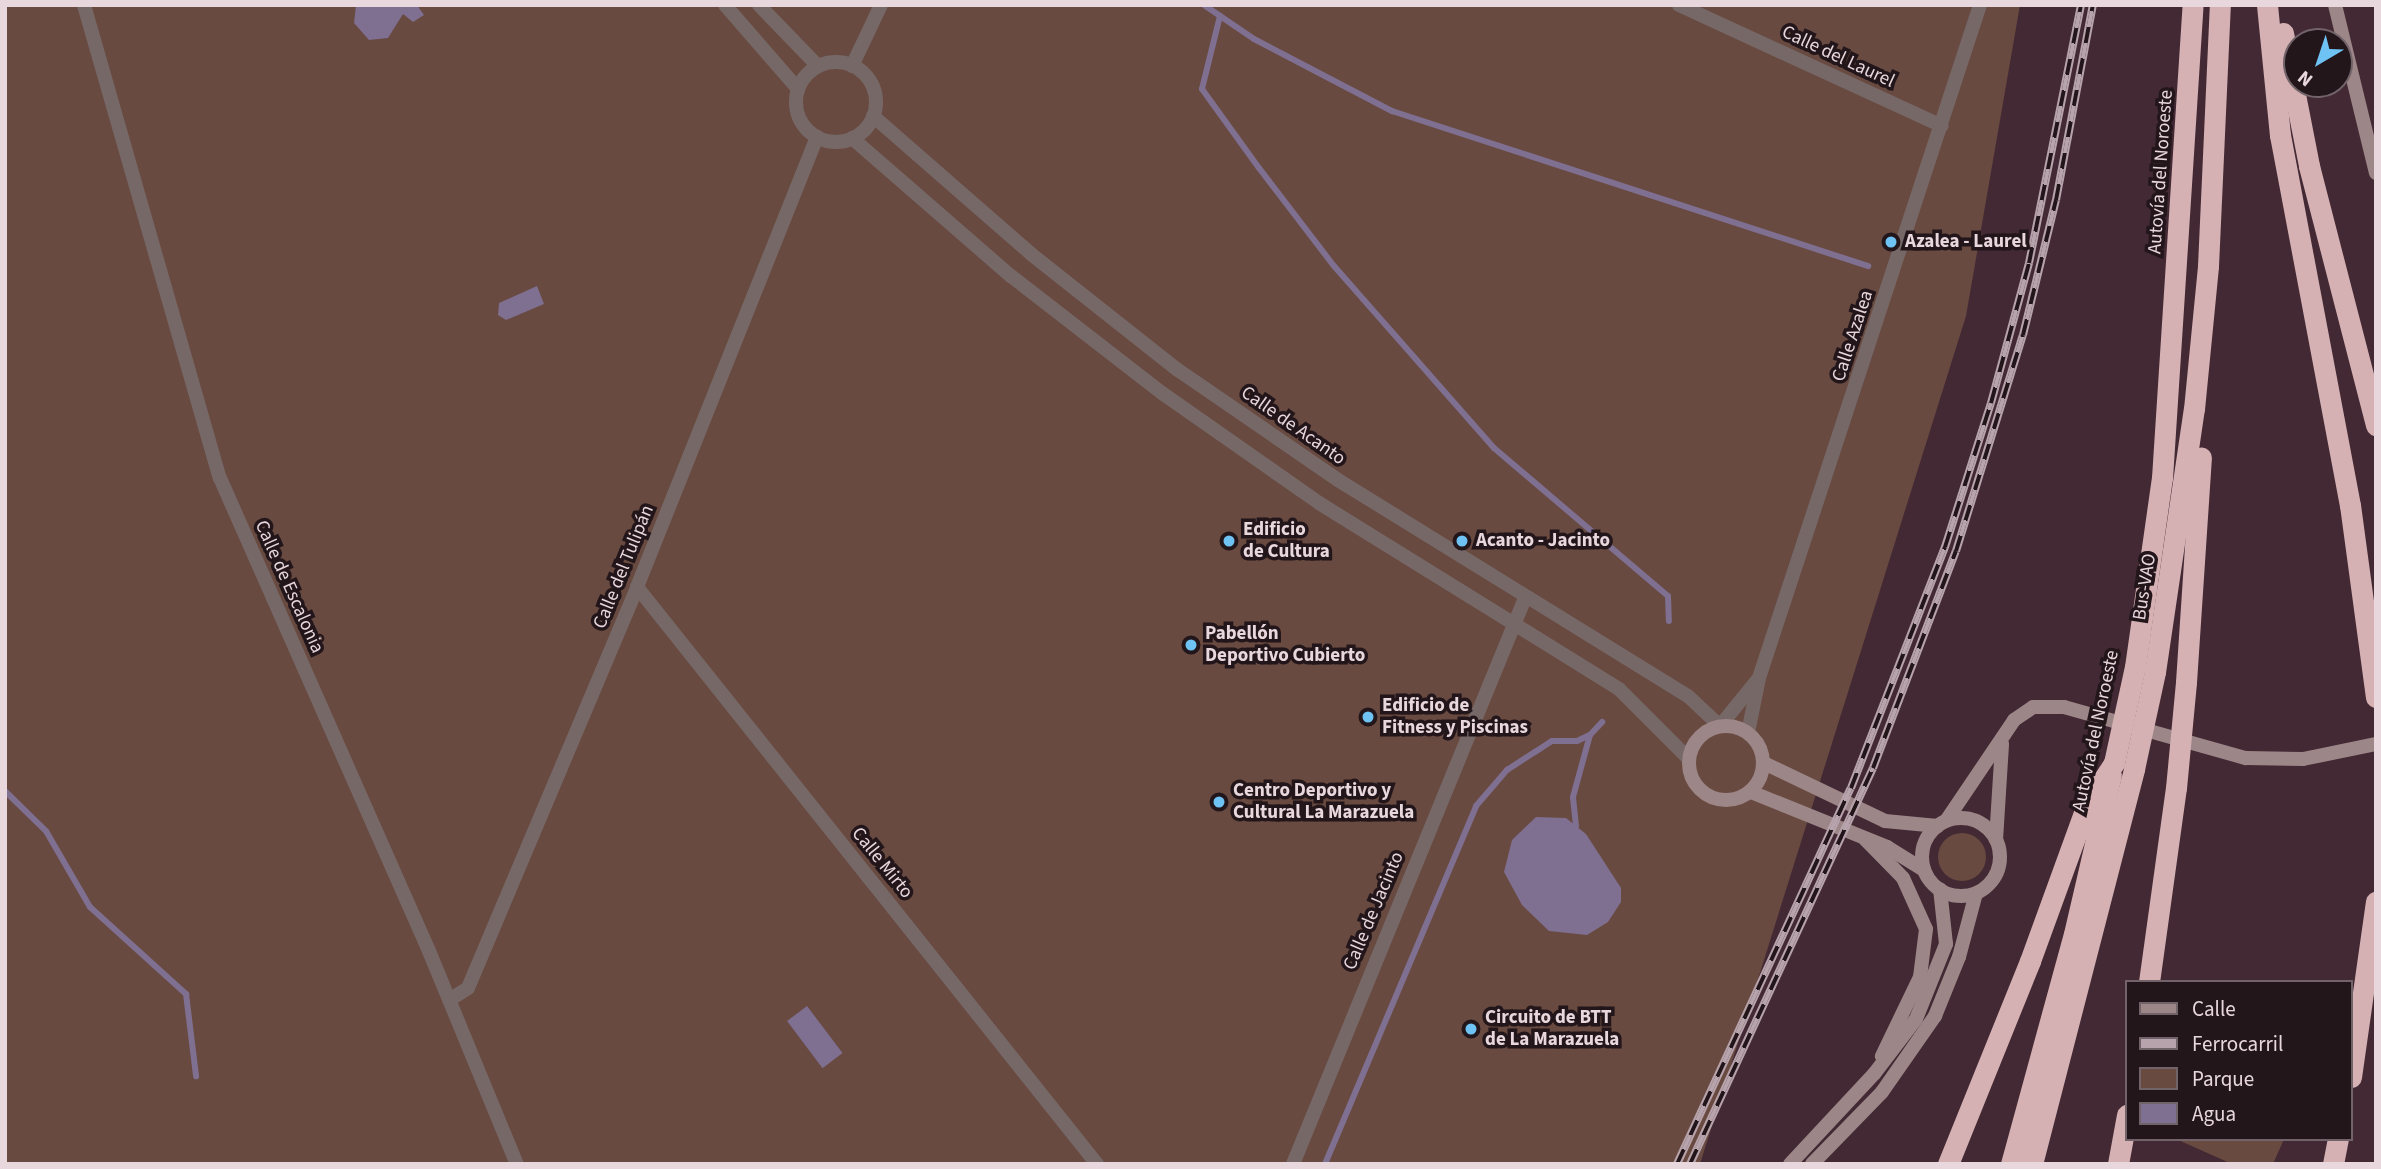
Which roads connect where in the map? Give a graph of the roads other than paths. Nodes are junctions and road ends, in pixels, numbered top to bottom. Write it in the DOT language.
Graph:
graph roads {
  1 [pos="84,5"];
  2 [pos="725,5"];
  3 [pos="759,5"];
  4 [pos="881,5"];
  5 [pos="1679,5"];
  6 [pos="1980,5"];
  7 [pos="2193,5"];
  8 [pos="2220,5"];
  9 [pos="2267,5"];
  10 [pos="2278,5"];
  11 [pos="2335,5"];
  12 [pos="818,66"];
  13 [pos="852,66"];
  14 [pos="798,89"];
  15 [pos="873,116"];
  16 [pos="1942,126"];
  17 [pos="817,137"];
  18 [pos="852,138"];
  19 [pos="2376,173"];
  20 [pos="2208,266"];
  21 [pos="2376,425"];
  22 [pos="637,587"];
  23 [pos="1525,598"];
  24 [pos="1513,624"];
  25 [pos="2145,670"];
  26 [pos="1759,678"];
  27 [pos="2376,697"];
  28 [pos="1720,726"];
  29 [pos="1748,733"];
  30 [pos="2003,742"];
  31 [pos="2376,744"];
  32 [pos="1689,759"];
  33 [pos="1764,763"];
  34 [pos="2124,766"];
  35 [pos="1751,792"];
  36 [pos="1942,823"];
  37 [pos="1865,839"];
  38 [pos="1996,840"];
  39 [pos="1924,870"];
  40 [pos="1940,890"];
  41 [pos="1976,893"];
  42 [pos="2376,902"];
  43 [pos="2150,980"];
  44 [pos="450,1000"];
  45 [pos="2353,1063"];
  46 [pos="1874,1074"];
  47 [pos="2126,1120"];
  48 [pos="2338,1141"];
  49 [pos="517,1164"];
  50 [pos="1097,1164"];
  51 [pos="1293,1164"];
  52 [pos="1790,1164"];
  53 [pos="1812,1164"];
  54 [pos="1948,1164"];
  55 [pos="2011,1164"];
  56 [pos="2032,1164"];
  57 [pos="2118,1164"];
  58 [pos="2333,1164"];
  1 -- 44 [label="street, Calle de Escalonia"];
  2 -- 14 [label="street"];
  3 -- 12 [label="street"];
  4 -- 13 [label="street"];
  5 -- 16 [label="street, Calle del Laurel"];
  6 -- 16 [label="street, Calle Azalea"];
  7 -- 25 [label="highway, Autovía del Noroeste"];
  8 -- 20 [label="highway, Bus-VAO"];
  9 -- 27 [label="highway"];
  10 -- 21 [label="highway"];
  11 -- 19 [label="street"];
  12 -- 13 [label="street"];
  12 -- 14 [label="street"];
  13 -- 15 [label="street"];
  14 -- 17 [label="street"];
  15 -- 18 [label="street"];
  15 -- 23 [label="street, Calle de Acanto"];
  16 -- 26 [label="street, Calle Azalea"];
  17 -- 18 [label="street"];
  17 -- 22 [label="street, Calle del Tulipán"];
  18 -- 24 [label="street"];
  20 -- 25 [label="highway, Bus-VAO"];
  20 -- 43 [label="highway, bridge"];
  22 -- 44 [label="street, Calle del Tulipán"];
  22 -- 50 [label="street, Calle Mirto"];
  23 -- 24 [label="street, Calle de Jacinto"];
  23 -- 28 [label="street, Calle de Acanto"];
  24 -- 32 [label="street"];
  24 -- 51 [label="street, Calle de Jacinto"];
  25 -- 34 [label="highway, Bus-VAO, bridge"];
  26 -- 28 [label="street, Calle Azalea"];
  26 -- 29 [label="street, Calle Azalea"];
  28 -- 29 [label="street"];
  28 -- 32 [label="street"];
  29 -- 33 [label="street"];
  30 -- 31 [label="street"];
  30 -- 36 [label="street"];
  30 -- 38 [label="street"];
  32 -- 35 [label="street"];
  33 -- 35 [label="street"];
  33 -- 36 [label="street"];
  34 -- 54 [label="highway"];
  34 -- 55 [label="highway, Autovía del Noroeste"];
  34 -- 56 [label="highway, Bus-VAO"];
  35 -- 37 [label="street"];
  36 -- 38 [label="street"];
  36 -- 39 [label="street"];
  37 -- 39 [label="street"];
  37 -- 46 [label="street"];
  38 -- 41 [label="street"];
  39 -- 40 [label="street"];
  40 -- 41 [label="street"];
  40 -- 46 [label="street"];
  41 -- 53 [label="street"];
  42 -- 45 [label="highway"];
  44 -- 49 [label="street, Calle de Escalonia"];
  46 -- 52 [label="street"];
  47 -- 57 [label="highway"];
  48 -- 58 [label="highway"];
}
